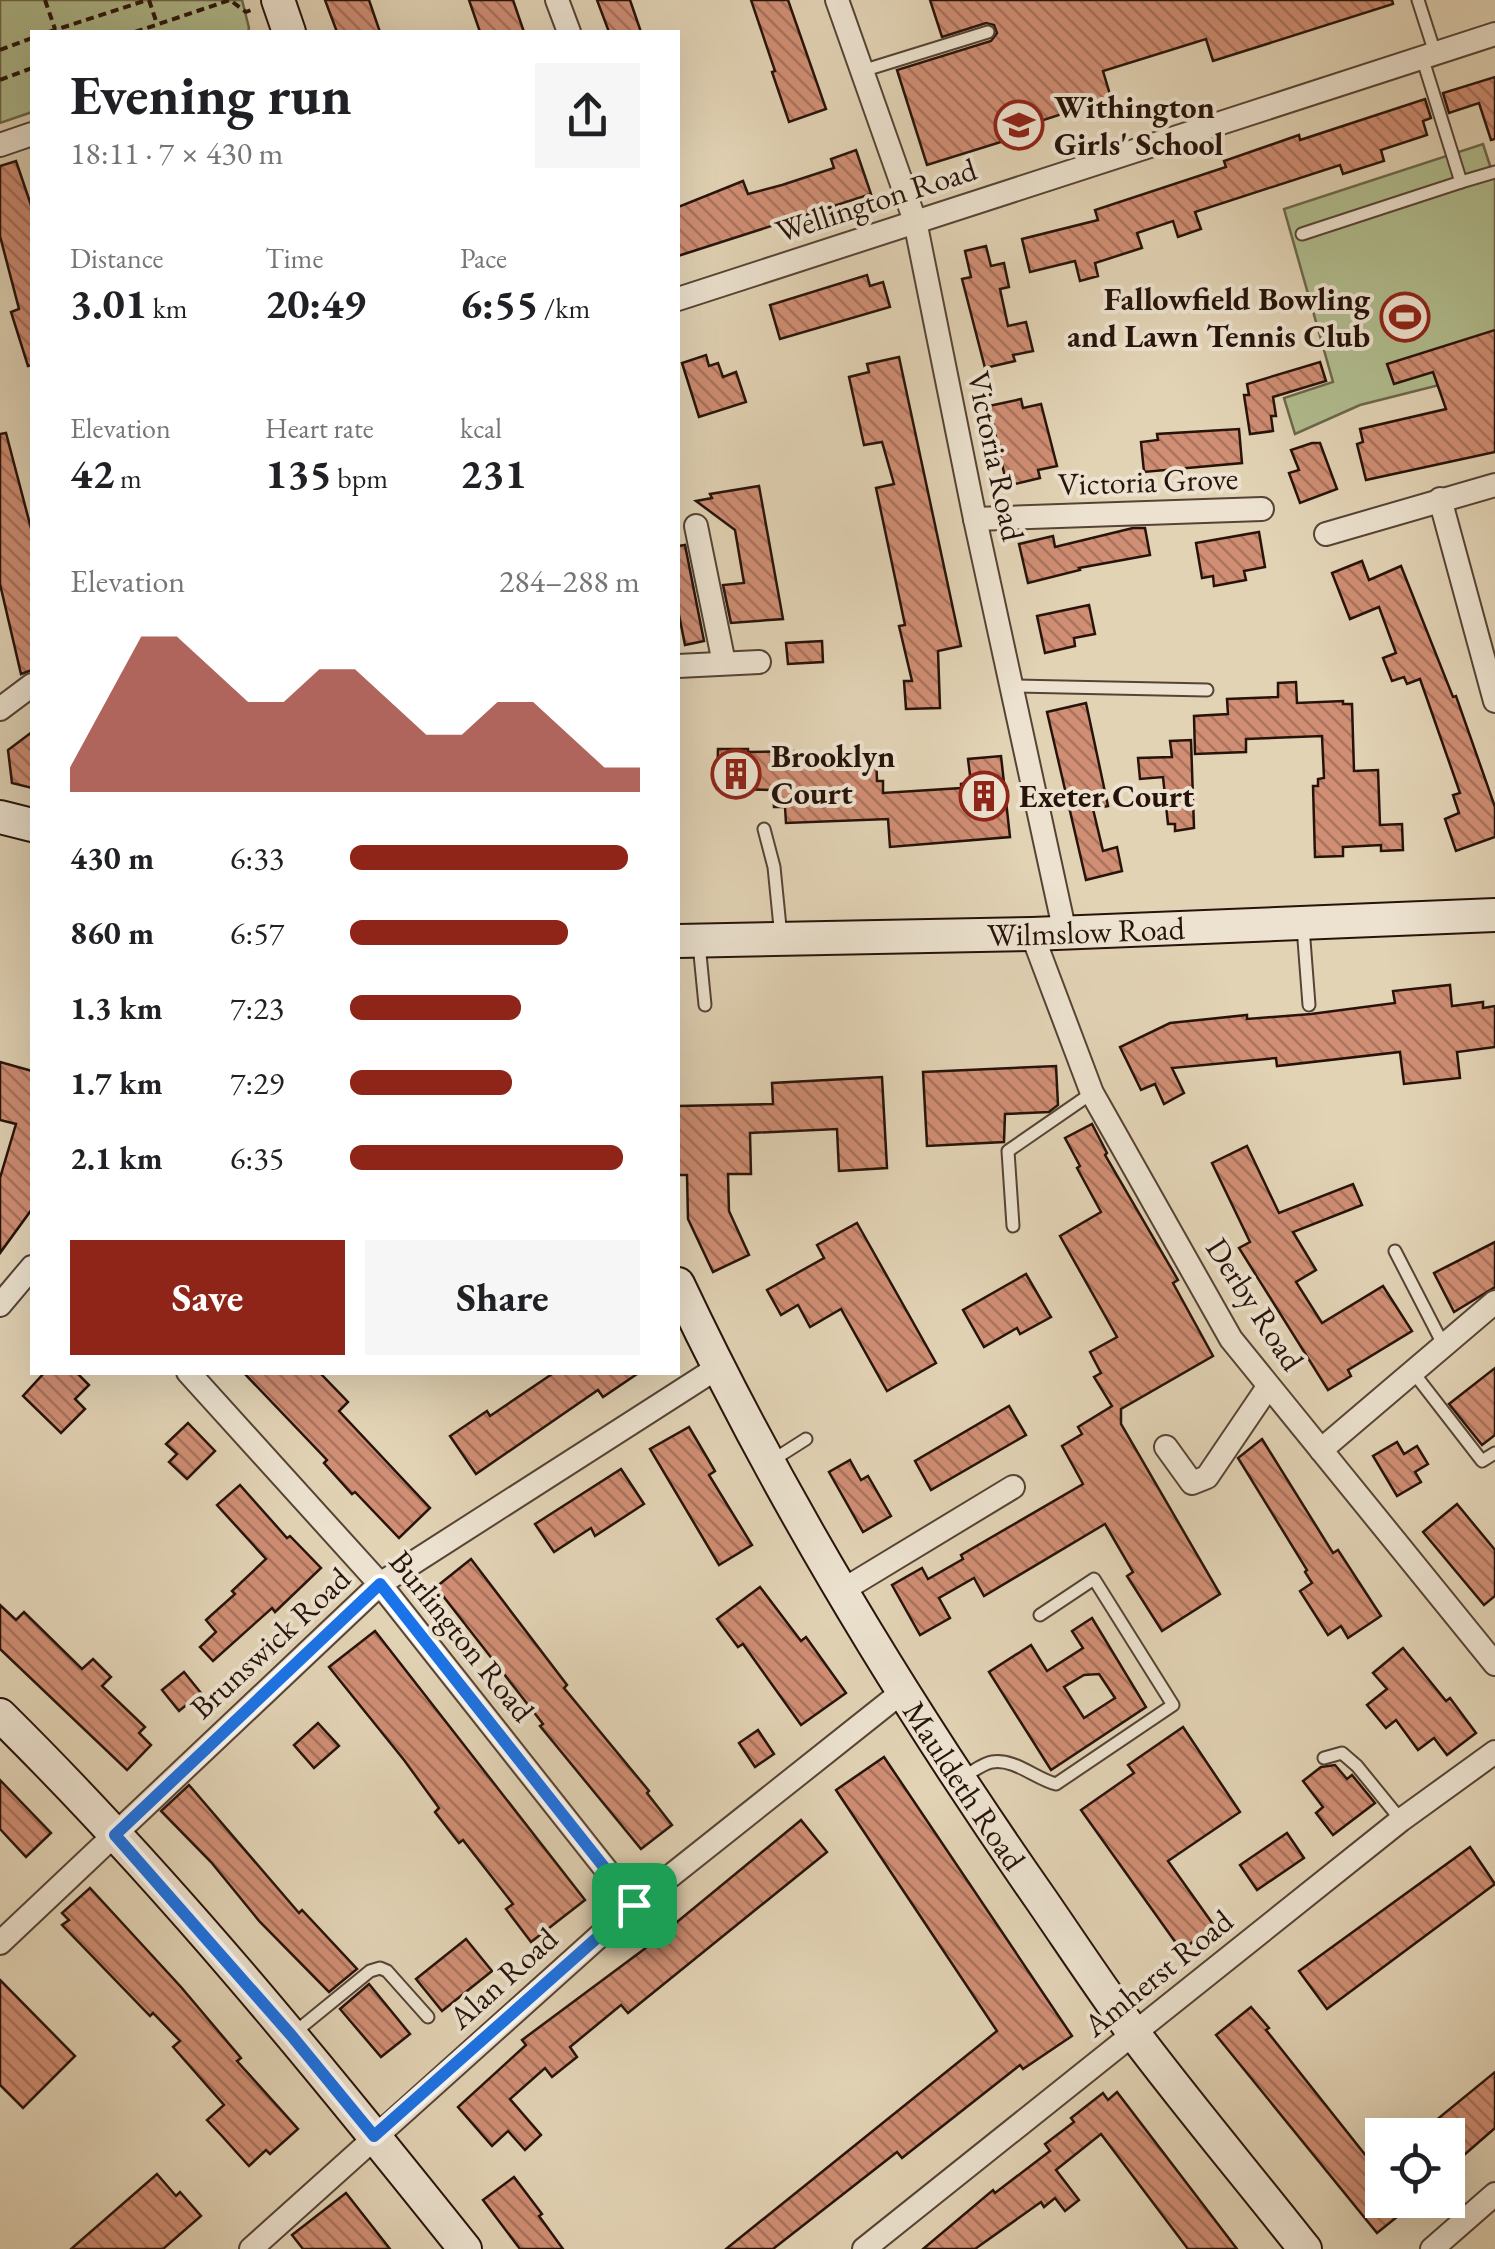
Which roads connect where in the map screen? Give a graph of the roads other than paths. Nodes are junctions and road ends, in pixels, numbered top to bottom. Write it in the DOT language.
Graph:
graph roads {
  1 [pos="278,0"];
  2 [pos="557,0"];
  3 [pos="837,0"];
  4 [pos="1418,0"];
  5 [pos="288,30"];
  6 [pos="568,30"];
  7 [pos="988,32"];
  8 [pos="1495,34"];
  9 [pos="1428,55"];
  10 [pos="862,72"];
  11 [pos="30,135"];
  12 [pos="0,146"];
  13 [pos="1495,172"];
  14 [pos="1462,182"];
  15 [pos="915,221"];
  16 [pos="1302,234"];
  17 [pos="680,298"];
  18 [pos="1495,485"];
  19 [pos="1440,499"];
  20 [pos="1262,509"];
  21 [pos="975,518"];
  22 [pos="696,526"];
  23 [pos="1326,534"];
  24 [pos="724,663"];
  25 [pos="680,666"];
  26 [pos="766,669"];
  27 [pos="30,686"];
  28 [pos="1014,686"];
  29 [pos="1207,690"];
  30 [pos="1495,702"];
  31 [pos="0,709"];
  32 [pos="0,817"];
  33 [pos="30,824"];
  34 [pos="764,829"];
  35 [pos="1495,916"];
  36 [pos="1302,923"];
  37 [pos="1066,933"];
  38 [pos="1032,934"];
  39 [pos="781,937"];
  40 [pos="688,940"];
  41 [pos="705,1005"];
  42 [pos="1310,1005"];
  43 [pos="1092,1093"];
  44 [pos="1013,1226"];
  45 [pos="1395,1251"];
  46 [pos="30,1269"];
  47 [pos="680,1288"];
  48 [pos="1495,1302"];
  49 [pos="0,1305"];
  50 [pos="1444,1346"];
  51 [pos="717,1368"];
  52 [pos="1413,1372"];
  53 [pos="191,1375"];
  54 [pos="1268,1387"];
  55 [pos="806,1439"];
  56 [pos="1166,1447"];
  57 [pos="1321,1450"];
  58 [pos="1495,1452"];
  59 [pos="770,1462"];
  60 [pos="1014,1487"];
  61 [pos="380,1584"];
  62 [pos="843,1590"];
  63 [pos="1040,1615"];
  64 [pos="1495,1664"];
  65 [pos="902,1692"];
  66 [pos="2,1720"];
  67 [pos="1495,1752"];
  68 [pos="1324,1758"];
  69 [pos="958,1780"];
  70 [pos="1402,1820"];
  71 [pos="115,1835"];
  72 [pos="634,1905"];
  73 [pos="0,1943"];
  74 [pos="428,2017"];
  75 [pos="1134,2034"];
  76 [pos="291,2035"];
  77 [pos="374,2136"];
  78 [pos="1495,2194"];
  79 [pos="251,2249"];
  80 [pos="465,2249"];
  81 [pos="864,2249"];
  82 [pos="1305,2249"];
  83 [pos="1432,2249"];
  1 -- 5 [label="street"];
  2 -- 6 [label="street"];
  3 -- 10 [label="street, Victoria Road"];
  4 -- 9 [label="lane"];
  7 -- 10 [label="lane"];
  8 -- 9 [label="street, Wellington Road"];
  9 -- 14 [label="lane"];
  9 -- 15 [label="street, Wellington Road"];
  10 -- 15 [label="street, Victoria Road"];
  11 -- 12 [label="street"];
  13 -- 14 [label="lane"];
  14 -- 16 [label="lane"];
  15 -- 17 [label="street, Wellington Road"];
  15 -- 21 [label="street, Victoria Road"];
  18 -- 19 [label="street"];
  19 -- 23 [label="street"];
  19 -- 30 [label="street"];
  20 -- 21 [label="street, Victoria Grove"];
  21 -- 28 [label="street, Victoria Road"];
  22 -- 24 [label="street"];
  24 -- 25 [label="street"];
  24 -- 26 [label="street"];
  27 -- 31 [label="street"];
  28 -- 29 [label="lane"];
  28 -- 37 [label="street, Victoria Road"];
  32 -- 33 [label="street"];
  34 -- 39 [label="lane"];
  35 -- 36 [label="street, Wilmslow Road"];
  36 -- 37 [label="street, Wilmslow Road"];
  36 -- 42 [label="lane"];
  37 -- 38 [label="street, Wilmslow Road"];
  38 -- 39 [label="street, Wilmslow Road"];
  38 -- 43 [label="street, Derby Road"];
  39 -- 40 [label="street, Wilmslow Road"];
  40 -- 41 [label="lane"];
  43 -- 44 [label="lane"];
  43 -- 54 [label="street, Derby Road"];
  45 -- 50 [label="lane"];
  46 -- 49 [label="street"];
  47 -- 51 [label="street, Mauldeth Road"];
  48 -- 50 [label="street"];
  50 -- 52 [label="street"];
  51 -- 59 [label="street, Mauldeth Road"];
  51 -- 61 [label="street, Brunswick Road"];
  52 -- 57 [label="street"];
  52 -- 58 [label="lane"];
  53 -- 61 [label="street, Burlington Road"];
  54 -- 56 [label="street"];
  54 -- 57 [label="street, Derby Road"];
  55 -- 59 [label="lane"];
  57 -- 64 [label="street, Derby Road"];
  59 -- 62 [label="street, Mauldeth Road"];
  60 -- 62 [label="street"];
  61 -- 71 [label="street, Brunswick Road"];
  61 -- 72 [label="street, Burlington Road"];
  62 -- 65 [label="street, Mauldeth Road"];
  63 -- 69 [label="lane"];
  65 -- 69 [label="street, Mauldeth Road"];
  65 -- 72 [label="street, Alan Road"];
  66 -- 71 [label="street"];
  67 -- 70 [label="street, Amherst Road"];
  68 -- 70 [label="lane"];
  69 -- 75 [label="street, Mauldeth Road"];
  70 -- 75 [label="street, Amherst Road"];
  71 -- 73 [label="street, Brunswick Road"];
  71 -- 76 [label="street"];
  72 -- 77 [label="street, Alan Road"];
  74 -- 76 [label="lane"];
  75 -- 81 [label="street, Amherst Road"];
  75 -- 82 [label="street, Mauldeth Road"];
  76 -- 77 [label="street"];
  77 -- 79 [label="street, Alan Road"];
  77 -- 80 [label="street"];
  78 -- 83 [label="street"];
}
